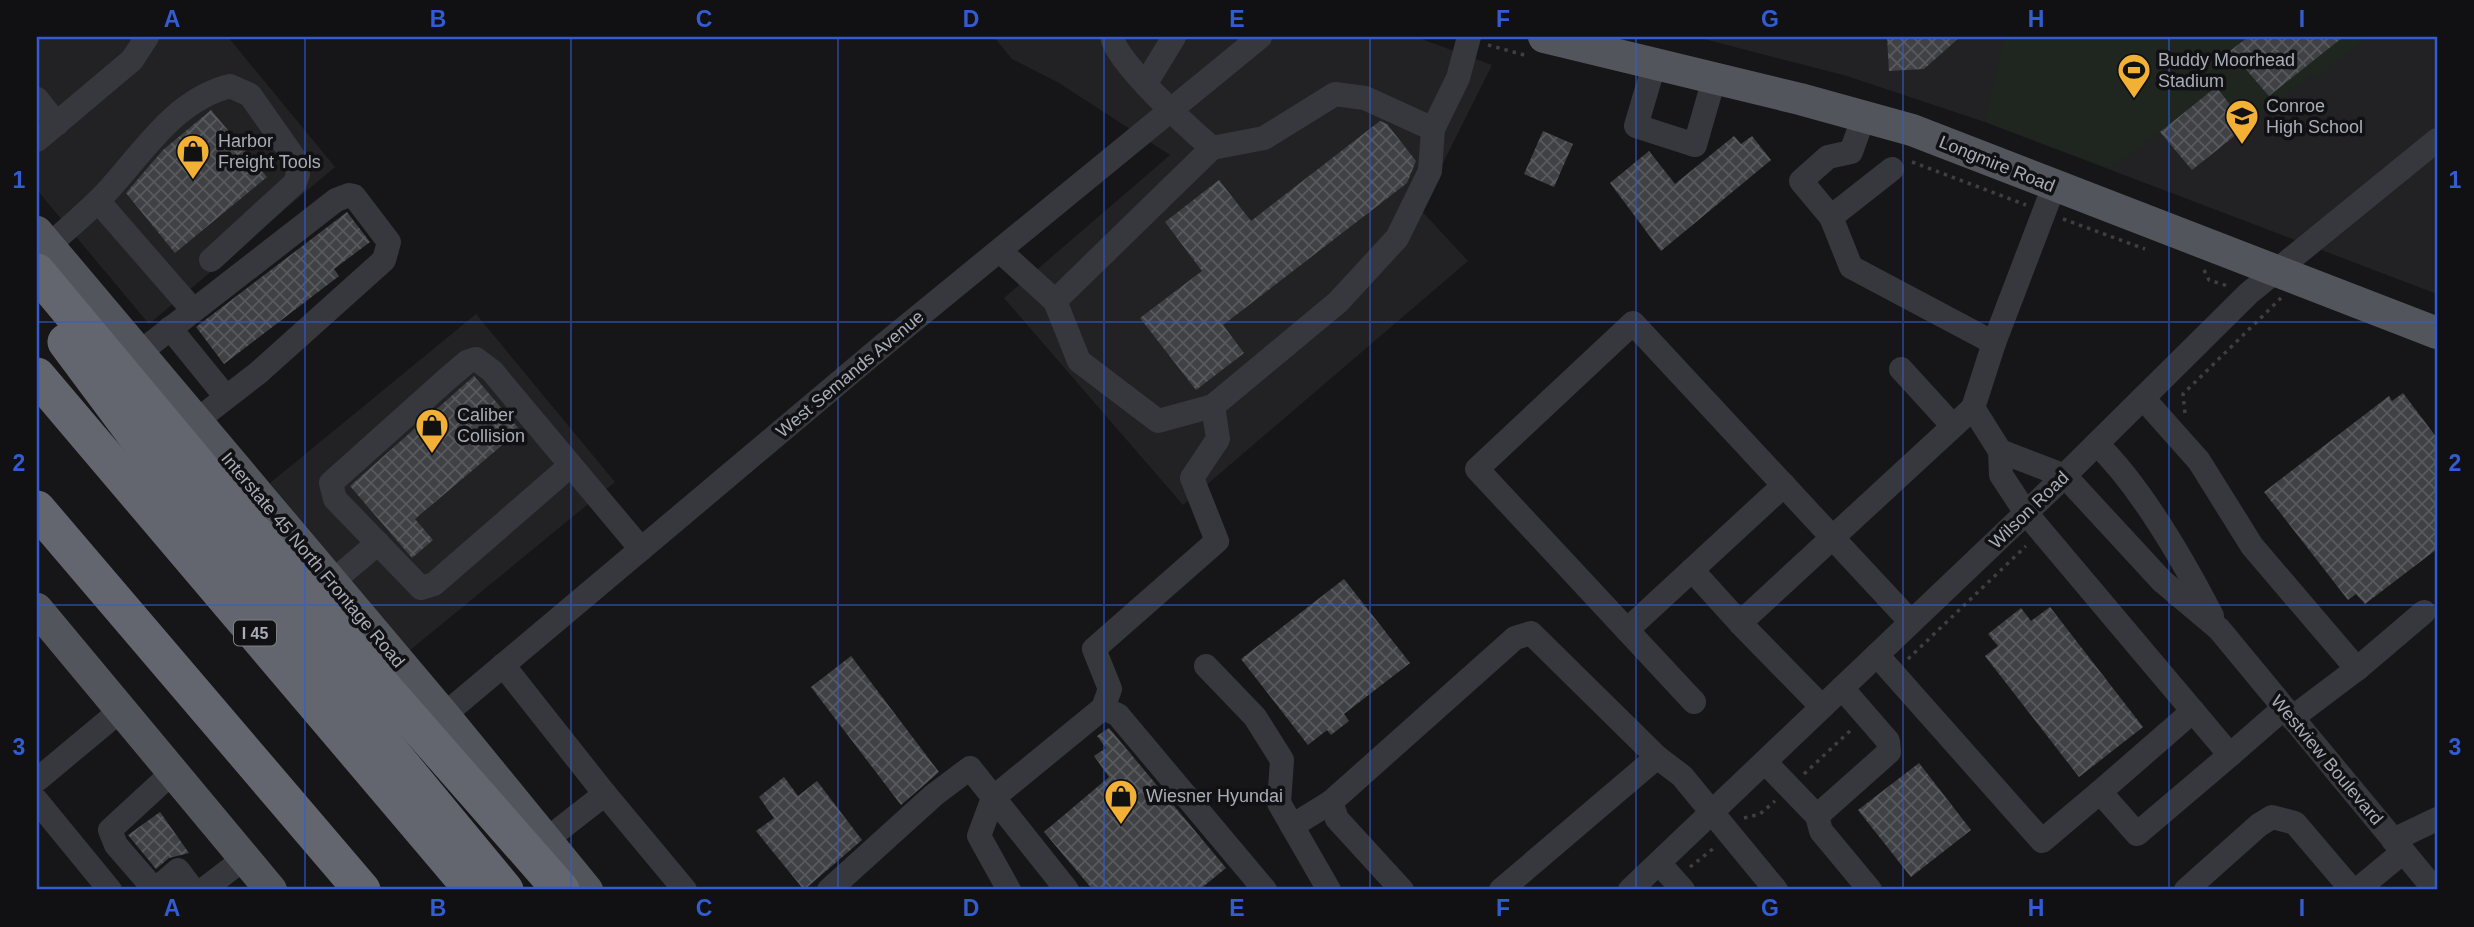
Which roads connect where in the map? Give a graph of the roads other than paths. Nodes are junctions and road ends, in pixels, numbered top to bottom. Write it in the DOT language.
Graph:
graph roads {
  1 [pos="147,37"];
  2 [pos="1112,37"];
  3 [pos="1174,37"];
  4 [pos="1260,37"];
  5 [pos="1469,38"];
  6 [pos="1541,48"];
  7 [pos="1654,65"];
  8 [pos="1714,79"];
  9 [pos="1146,83"];
  10 [pos="37,99"];
  11 [pos="1170,113"];
  12 [pos="1864,116"];
  13 [pos="57,124"];
  14 [pos="1433,129"];
  15 [pos="2437,140"];
  16 [pos="37,141"];
  17 [pos="1212,148"];
  18 [pos="1896,164"];
  19 [pos="2049,199"];
  20 [pos="98,201"];
  21 [pos="1831,217"];
  22 [pos="41,250"];
  23 [pos="1000,251"];
  24 [pos="211,260"];
  25 [pos="2276,269"];
  26 [pos="1055,301"];
  27 [pos="37,303"];
  28 [pos="193,310"];
  29 [pos="170,328"];
  30 [pos="2437,333"];
  31 [pos="1994,343"];
  32 [pos="139,353"];
  33 [pos="1901,369"];
  34 [pos="37,376"];
  35 [pos="226,397"];
  36 [pos="2143,398"];
  37 [pos="1213,406"];
  38 [pos="1973,408"];
  39 [pos="196,421"];
  40 [pos="1953,426"];
  41 [pos="2097,444"];
  42 [pos="2000,451"];
  43 [pos="571,465"];
  44 [pos="2065,476"];
  45 [pos="1784,485"];
  46 [pos="37,509"];
  47 [pos="2033,522"];
  48 [pos="1833,538"];
  49 [pos="378,543"];
  50 [pos="641,549"];
  51 [pos="1692,570"];
  52 [pos="332,582"];
  53 [pos="37,609"];
  54 [pos="2424,612"];
  55 [pos="1911,622"];
  56 [pos="1740,623"];
  57 [pos="2219,629"];
  58 [pos="1627,630"];
  59 [pos="1886,664"];
  60 [pos="503,665"];
  61 [pos="1206,666"];
  62 [pos="2357,669"];
  63 [pos="1842,688"];
  64 [pos="1694,702"];
  65 [pos="1822,707"];
  66 [pos="1103,708"];
  67 [pos="121,710"];
  68 [pos="2193,711"];
  69 [pos="2288,713"];
  70 [pos="444,715"];
  71 [pos="2230,755"];
  72 [pos="1657,757"];
  73 [pos="1765,761"];
  74 [pos="173,772"];
  75 [pos="37,780"];
  76 [pos="2100,792"];
  77 [pos="605,794"];
  78 [pos="993,798"];
  79 [pos="37,802"];
  80 [pos="1331,802"];
  81 [pos="1713,811"];
  82 [pos="1817,816"];
  83 [pos="2437,819"];
  84 [pos="1292,826"];
  85 [pos="546,840"];
  86 [pos="2398,846"];
  87 [pos="245,858"];
  88 [pos="1658,863"];
  89 [pos="1679,886"];
  90 [pos="2422,886"];
  91 [pos="110,890"];
  92 [pos="193,890"];
  93 [pos="203,890"];
  94 [pos="271,890"];
  95 [pos="362,890"];
  96 [pos="473,890"];
  97 [pos="505,890"];
  98 [pos="561,890"];
  99 [pos="587,890"];
  100 [pos="685,890"];
  101 [pos="829,890"];
  102 [pos="1009,890"];
  103 [pos="1067,890"];
  104 [pos="1265,890"];
  105 [pos="1329,890"];
  106 [pos="1402,890"];
  107 [pos="1500,890"];
  108 [pos="1630,890"];
  109 [pos="1776,890"];
  110 [pos="1870,890"];
  111 [pos="2186,890"];
  112 [pos="2355,890"];
  1 -- 13 [label="street"];
  2 -- 9 [label="street"];
  3 -- 9 [label="street"];
  4 -- 11 [label="street, West Semands Avenue"];
  5 -- 14 [label="street"];
  6 -- 7 [label="main road, Longmire Road"];
  7 -- 8 [label="main road, Longmire Road"];
  7 -- 8 [label="street"];
  8 -- 12 [label="main road, Longmire Road"];
  9 -- 11 [label="street"];
  10 -- 13 [label="street"];
  11 -- 17 [label="street"];
  11 -- 23 [label="street, West Semands Avenue"];
  12 -- 19 [label="main road, Longmire Road"];
  12 -- 21 [label="street"];
  13 -- 16 [label="street"];
  14 -- 17 [label="street"];
  14 -- 37 [label="street"];
  15 -- 25 [label="street, Wilson Road"];
  17 -- 26 [label="street"];
  18 -- 21 [label="street"];
  19 -- 25 [label="main road, Longmire Road"];
  19 -- 31 [label="street"];
  20 -- 22 [label="street"];
  20 -- 24 [label="street"];
  20 -- 28 [label="street"];
  21 -- 31 [label="street"];
  22 -- 32 [label="main road, Interstate 45 North Frontage Road"];
  22 -- 98 [label="highway"];
  23 -- 26 [label="street"];
  23 -- 50 [label="street, West Semands Avenue"];
  25 -- 30 [label="main road, Longmire Road"];
  25 -- 36 [label="street, Wilson Road"];
  26 -- 37 [label="street"];
  27 -- 97 [label="highway"];
  28 -- 29 [label="street"];
  28 -- 35 [label="street"];
  29 -- 32 [label="street"];
  29 -- 35 [label="street"];
  31 -- 38 [label="street"];
  32 -- 39 [label="main road, Interstate 45 North Frontage Road"];
  33 -- 40 [label="street"];
  34 -- 96 [label="highway, I 45"];
  35 -- 39 [label="street"];
  36 -- 41 [label="street, Wilson Road"];
  36 -- 62 [label="street"];
  37 -- 66 [label="street"];
  38 -- 40 [label="street"];
  38 -- 42 [label="street"];
  39 -- 52 [label="main road, Interstate 45 North Frontage Road"];
  40 -- 48 [label="street"];
  41 -- 44 [label="street, Wilson Road"];
  41 -- 57 [label="street, Westview Boulevard"];
  42 -- 44 [label="street"];
  42 -- 47 [label="street"];
  43 -- 49 [label="street"];
  43 -- 49 [label="street"];
  43 -- 50 [label="street"];
  44 -- 47 [label="street, Wilson Road"];
  44 -- 57 [label="street, Westview Boulevard"];
  45 -- 48 [label="street"];
  45 -- 51 [label="street"];
  45 -- 58 [label="street"];
  46 -- 95 [label="highway"];
  47 -- 55 [label="street, Wilson Road"];
  47 -- 68 [label="street"];
  48 -- 55 [label="street"];
  48 -- 56 [label="street"];
  49 -- 52 [label="street"];
  50 -- 60 [label="street, West Semands Avenue"];
  51 -- 56 [label="street"];
  51 -- 58 [label="street"];
  52 -- 70 [label="main road, Interstate 45 North Frontage Road"];
  53 -- 67 [label="main road"];
  54 -- 62 [label="street"];
  55 -- 59 [label="street, Wilson Road"];
  56 -- 65 [label="street"];
  57 -- 69 [label="street, Westview Boulevard"];
  58 -- 64 [label="street"];
  59 -- 63 [label="street, Wilson Road"];
  59 -- 76 [label="street"];
  60 -- 70 [label="street, West Semands Avenue"];
  60 -- 77 [label="street"];
  61 -- 84 [label="street"];
  62 -- 69 [label="street"];
  63 -- 65 [label="street, Wilson Road"];
  63 -- 82 [label="street"];
  65 -- 73 [label="street, Wilson Road"];
  66 -- 78 [label="street"];
  66 -- 104 [label="street"];
  67 -- 74 [label="main road"];
  67 -- 75 [label="street"];
  68 -- 71 [label="street"];
  68 -- 76 [label="street"];
  69 -- 71 [label="street"];
  69 -- 86 [label="street, Westview Boulevard"];
  70 -- 85 [label="main road, Interstate 45 North Frontage Road"];
  71 -- 76 [label="street"];
  72 -- 80 [label="street"];
  72 -- 81 [label="street"];
  72 -- 107 [label="street"];
  73 -- 81 [label="street, Wilson Road"];
  73 -- 82 [label="street"];
  74 -- 87 [label="main road"];
  74 -- 92 [label="street"];
  77 -- 85 [label="street"];
  77 -- 100 [label="street"];
  78 -- 101 [label="street"];
  78 -- 102 [label="street"];
  78 -- 103 [label="street"];
  79 -- 91 [label="street"];
  80 -- 84 [label="street"];
  80 -- 106 [label="street"];
  81 -- 88 [label="street, Wilson Road"];
  81 -- 109 [label="street"];
  82 -- 110 [label="street"];
  83 -- 86 [label="street"];
  84 -- 105 [label="street"];
  85 -- 99 [label="main road, Interstate 45 North Frontage Road"];
  86 -- 90 [label="street, Westview Boulevard"];
  86 -- 112 [label="street"];
  87 -- 93 [label="street"];
  87 -- 94 [label="main road"];
  88 -- 89 [label="street"];
  88 -- 108 [label="street, Wilson Road"];
  111 -- 112 [label="street"];
}
